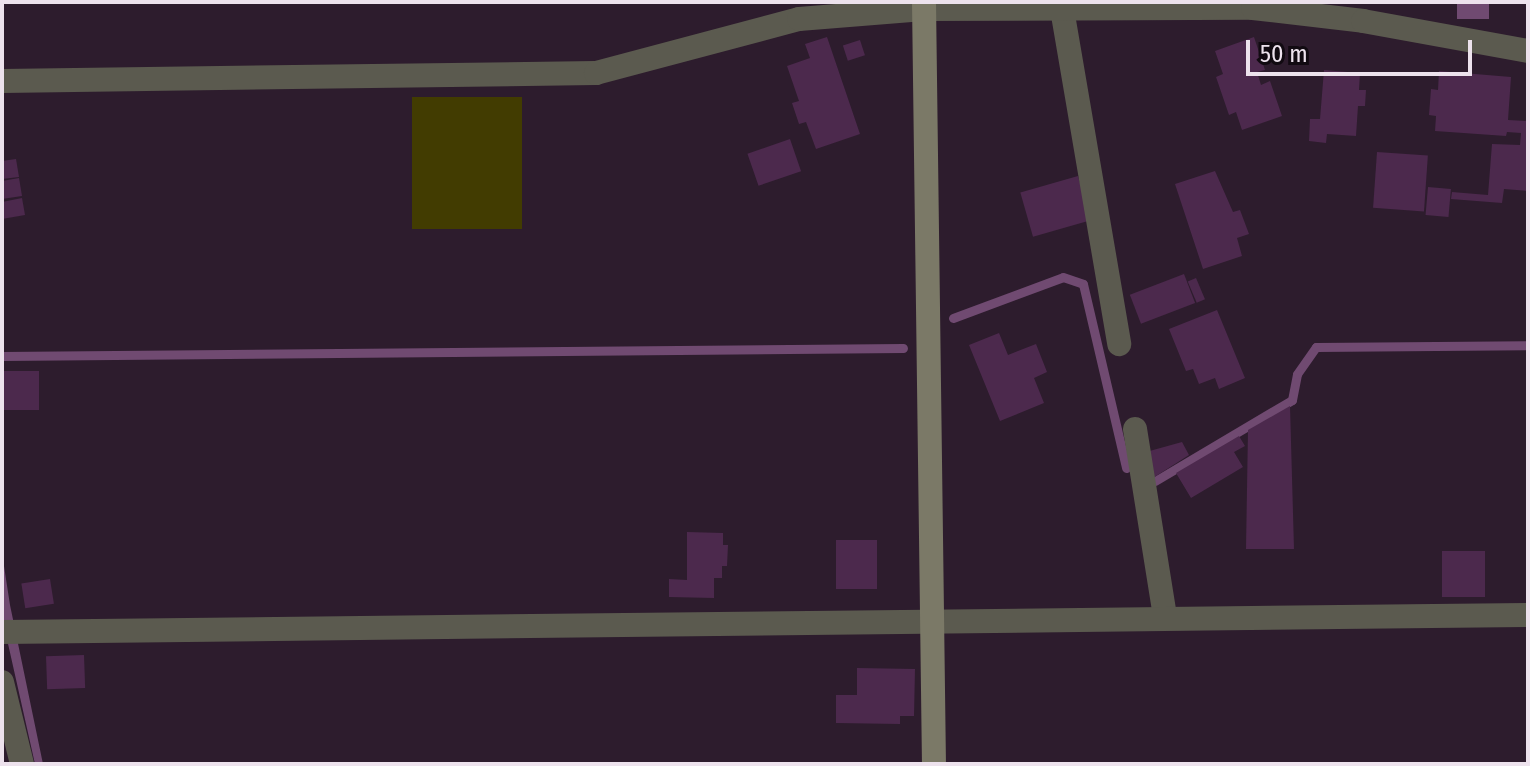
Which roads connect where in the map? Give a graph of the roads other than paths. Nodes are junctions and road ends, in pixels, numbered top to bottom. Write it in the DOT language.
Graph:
graph roads {
  1 [pos="924,6"];
  2 [pos="1062,9"];
  3 [pos="1528,51"];
  4 [pos="2,81"];
  5 [pos="1119,344"];
  6 [pos="1135,429"];
  7 [pos="1528,615"];
  8 [pos="1165,617"];
  9 [pos="932,619"];
  10 [pos="11,632"];
  11 [pos="2,682"];
  12 [pos="22,764"];
  13 [pos="934,764"];
  1 -- 2 [label="street"];
  1 -- 4 [label="street"];
  1 -- 9 [label="street"];
  2 -- 3 [label="street"];
  2 -- 5 [label="street"];
  6 -- 8 [label="street"];
  7 -- 8 [label="street"];
  8 -- 9 [label="street"];
  9 -- 10 [label="street"];
  9 -- 13 [label="street"];
  11 -- 12 [label="street"];
}
